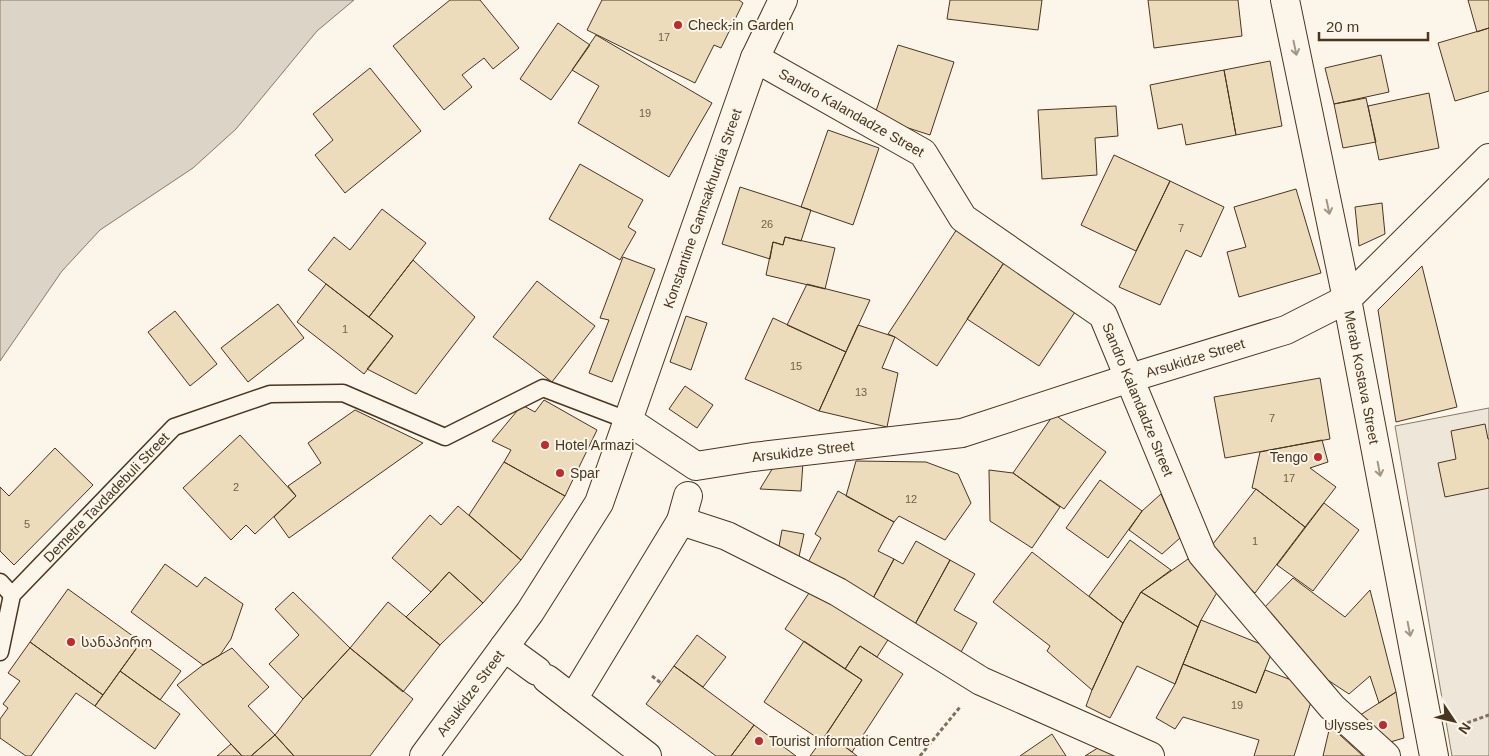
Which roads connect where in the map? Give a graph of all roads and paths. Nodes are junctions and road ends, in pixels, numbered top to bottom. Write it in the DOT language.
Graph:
graph roads {
  1 [pos="783,0"];
  2 [pos="1285,0"];
  3 [pos="755,58"];
  4 [pos="1489,158"];
  5 [pos="1348,299"];
  6 [pos="1130,378"];
  7 [pos="627,420"];
  8 [pos="0,582"];
  9 [pos="12,595"];
  10 [pos="504,647"];
  11 [pos="0,652"];
  12 [pos="652,676"];
  13 [pos="980,681"];
  14 [pos="661,683"];
  15 [pos="573,699"];
  16 [pos="1489,715"];
  17 [pos="1453,728"];
  18 [pos="424,756"];
  19 [pos="647,756"];
  20 [pos="920,756"];
  21 [pos="1150,756"];
  22 [pos="1386,756"];
  23 [pos="1434,756"];
  1 -- 3 [label="street, Konstantine Gamsakhurdia Street"];
  2 -- 5 [label="street, Merab Kostava Street, one-way"];
  3 -- 6 [label="street, Sandro Kalandadze Street"];
  3 -- 7 [label="street, Konstantine Gamsakhurdia Street"];
  4 -- 5 [label="street, Arsukidze Street"];
  5 -- 6 [label="street, Arsukidze Street"];
  5 -- 23 [label="street, Merab Kostava Street, one-way"];
  6 -- 7 [label="street, Arsukidze Street"];
  6 -- 22 [label="street, Sandro Kalandadze Street"];
  7 -- 9 [label="lane, Demetre Tavdadebuli Street"];
  7 -- 10 [label="street, Arsukidze Street"];
  8 -- 9 [label="lane"];
  9 -- 11 [label="lane"];
  10 -- 15 [label="street"];
  10 -- 18 [label="street, Arsukidze Street"];
  12 -- 14 [label="path"];
  13 -- 15 [label="street"];
  13 -- 20 [label="path"];
  13 -- 21 [label="street"];
  15 -- 19 [label="street"];
  16 -- 17 [label="path"];
}
